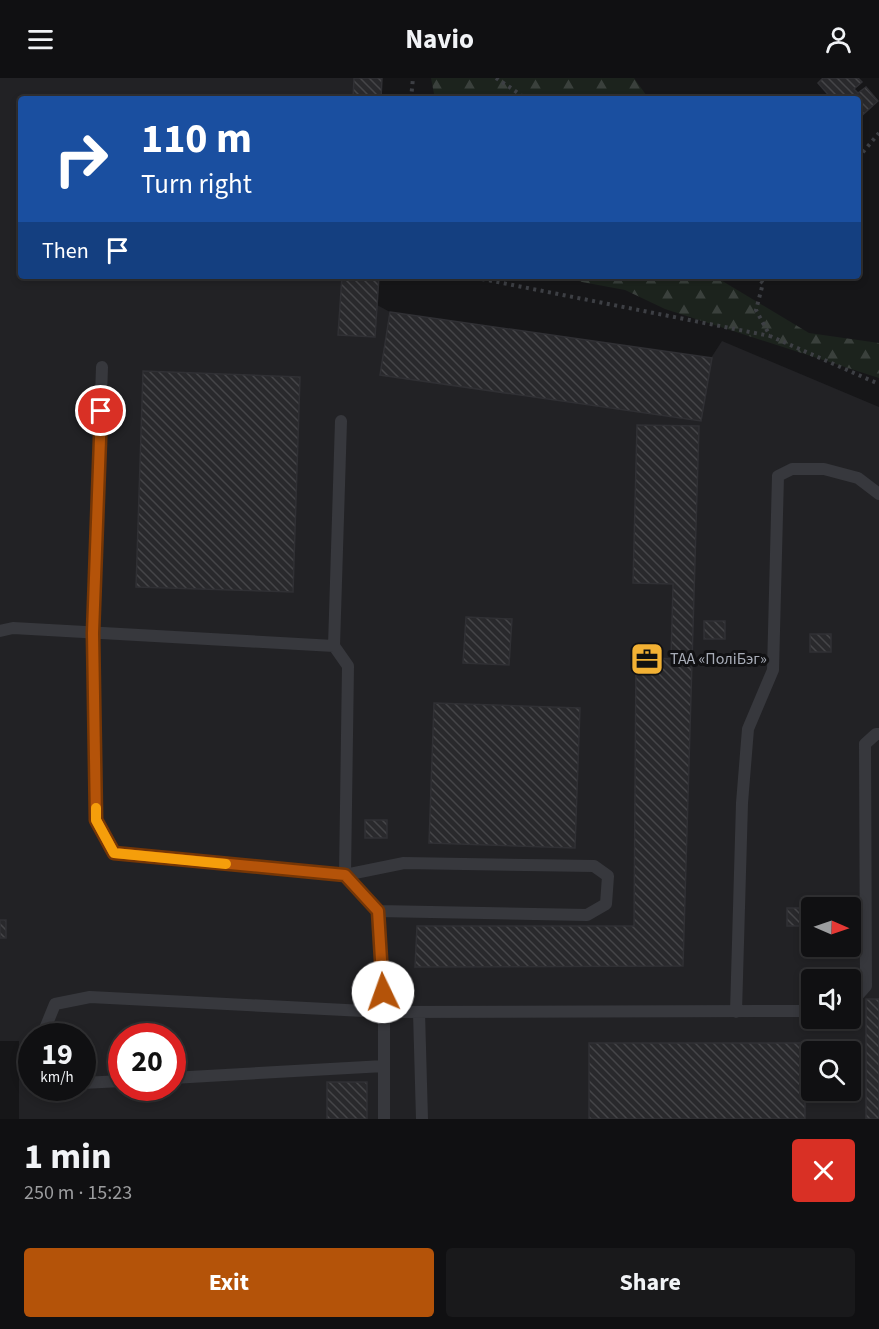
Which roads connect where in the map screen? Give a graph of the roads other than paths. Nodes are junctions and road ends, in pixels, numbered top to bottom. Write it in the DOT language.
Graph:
graph roads {
  1 [pos="102,366"];
  2 [pos="340,421"];
  3 [pos="879,494"];
  4 [pos="0,631"];
  5 [pos="93,633"];
  6 [pos="334,646"];
  7 [pos="879,734"];
  8 [pos="345,875"];
  9 [pos="378,911"];
  10 [pos="861,992"];
  11 [pos="801,1011"];
  12 [pos="384,1012"];
  13 [pos="419,1012"];
  14 [pos="736,1012"];
  15 [pos="47,1023"];
  16 [pos="384,1066"];
  17 [pos="186,1077"];
  18 [pos="384,1119"];
  19 [pos="422,1119"];
  1 -- 5 [label="lane"];
  2 -- 6 [label="lane"];
  3 -- 14 [label="lane"];
  4 -- 5 [label="lane"];
  5 -- 6 [label="lane"];
  5 -- 8 [label="lane"];
  6 -- 8 [label="lane"];
  7 -- 10 [label="lane"];
  8 -- 9 [label="lane"];
  8 -- 9 [label="lane"];
  9 -- 12 [label="lane"];
  11 -- 14 [label="lane"];
  12 -- 13 [label="lane"];
  12 -- 15 [label="lane"];
  12 -- 16 [label="lane"];
  13 -- 14 [label="lane"];
  13 -- 19 [label="lane"];
  16 -- 17 [label="lane"];
  16 -- 18 [label="lane"];
}
